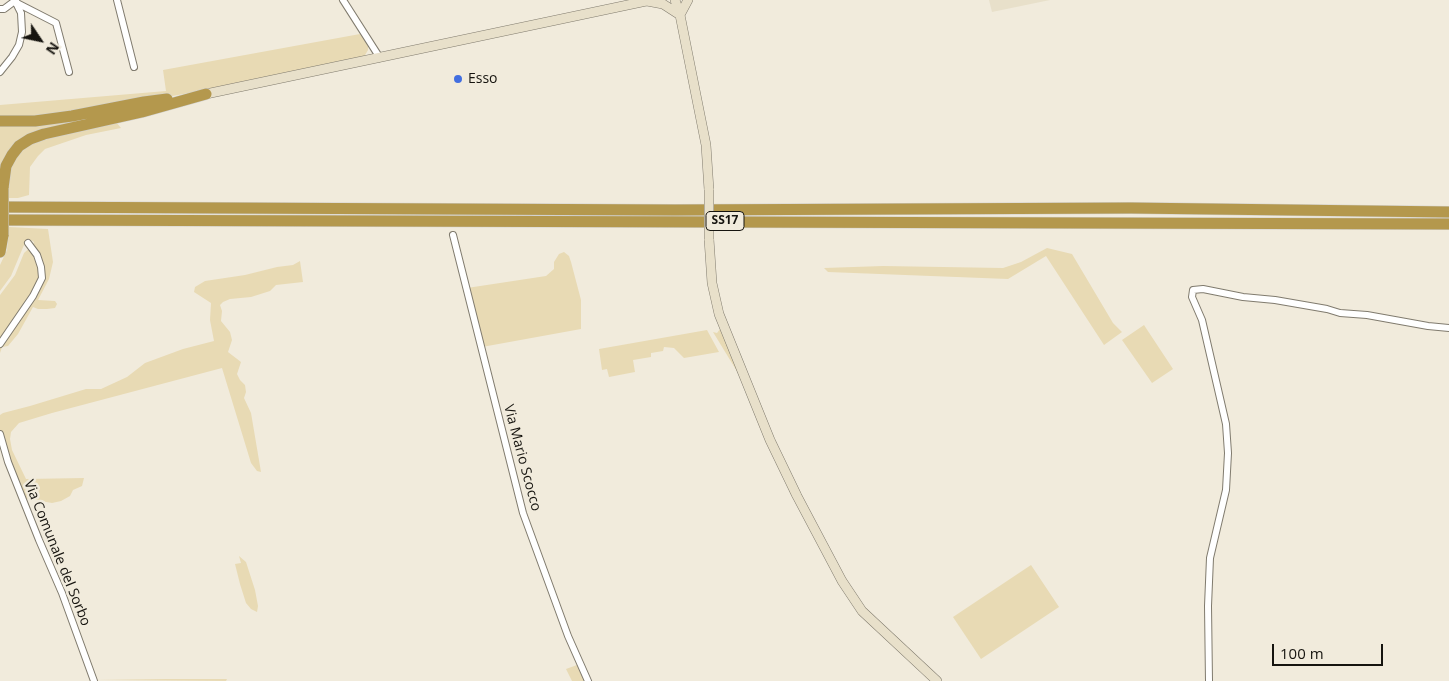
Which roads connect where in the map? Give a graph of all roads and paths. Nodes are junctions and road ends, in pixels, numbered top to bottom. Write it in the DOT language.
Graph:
graph roads {
  1 [pos="117,0"];
  2 [pos="343,0"];
  3 [pos="649,0"];
  4 [pos="675,0"];
  5 [pos="688,0"];
  6 [pos="16,1"];
  7 [pos="0,9"];
  8 [pos="680,15"];
  9 [pos="380,58"];
  10 [pos="134,67"];
  11 [pos="0,72"];
  12 [pos="69,72"];
  13 [pos="206,94"];
  14 [pos="0,120"];
  15 [pos="0,206"];
  16 [pos="1449,212"];
  17 [pos="0,220"];
  18 [pos="1449,224"];
  19 [pos="452,235"];
  20 [pos="28,243"];
  21 [pos="0,252"];
  22 [pos="1449,328"];
  23 [pos="0,344"];
  24 [pos="0,434"];
  25 [pos="94,681"];
  26 [pos="588,681"];
  27 [pos="937,681"];
  28 [pos="1210,681"];
  1 -- 10 [label="street"];
  2 -- 9 [label="street"];
  3 -- 8 [label="street"];
  3 -- 9 [label="street"];
  4 -- 8 [label="street"];
  5 -- 8 [label="street"];
  6 -- 7 [label="street"];
  6 -- 11 [label="street"];
  6 -- 12 [label="street"];
  8 -- 27 [label="street, bridge"];
  9 -- 13 [label="street"];
  13 -- 14 [label="highway"];
  13 -- 21 [label="highway, bridge"];
  15 -- 16 [label="highway, SS17"];
  17 -- 18 [label="highway, SS17"];
  19 -- 26 [label="street, Via Mario Scocco"];
  20 -- 23 [label="street"];
  22 -- 28 [label="street"];
  24 -- 25 [label="street, Via Comunale del Sorbo"];
}
